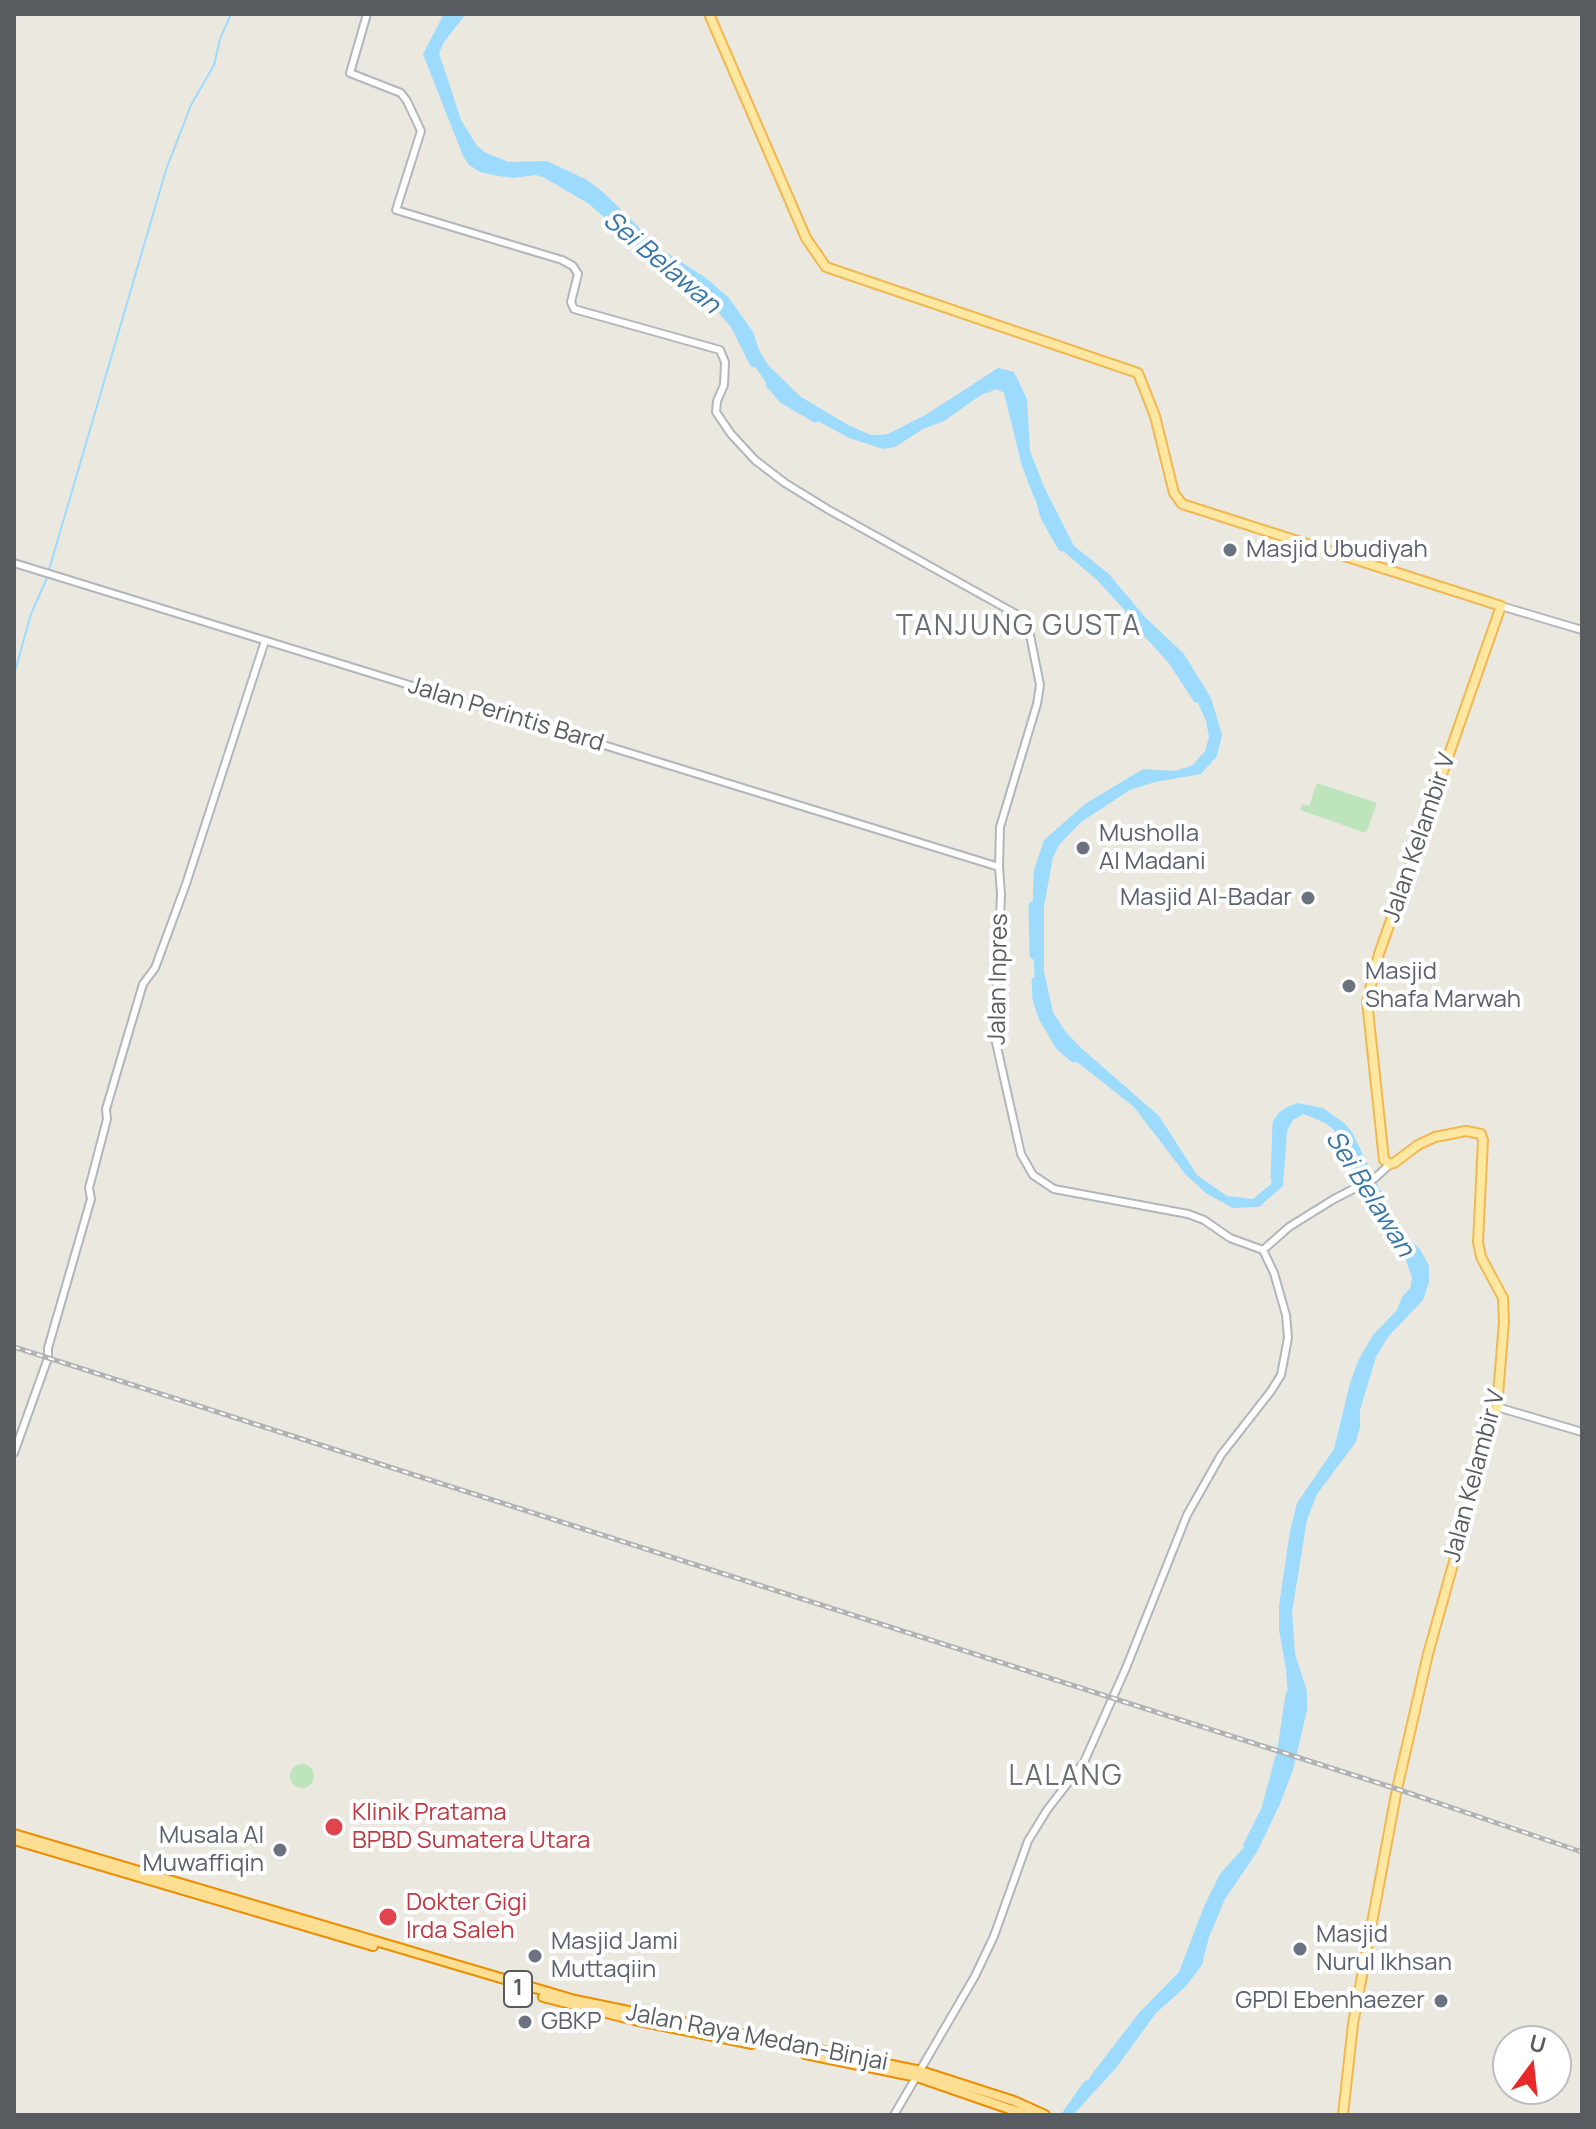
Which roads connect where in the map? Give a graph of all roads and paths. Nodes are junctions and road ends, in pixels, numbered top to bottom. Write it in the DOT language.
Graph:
graph roads {
  1 [pos="367,14"];
  2 [pos="709,14"];
  3 [pos="14,563"];
  4 [pos="1501,606"];
  5 [pos="1582,630"];
  6 [pos="265,641"];
  7 [pos="999,867"];
  8 [pos="1390,1164"];
  9 [pos="1263,1250"];
  10 [pos="1497,1407"];
  11 [pos="1582,1432"];
  12 [pos="14,1453"];
  13 [pos="14,1834"];
  14 [pos="14,1840"];
  15 [pos="919,2074"];
  16 [pos="1042,2113"];
  17 [pos="894,2115"];
  18 [pos="1027,2115"];
  19 [pos="1053,2115"];
  20 [pos="1343,2115"];
  1 -- 7 [label="street, Jalan Inpres"];
  2 -- 4 [label="main road"];
  3 -- 6 [label="street, Jalan Perintis Bard"];
  4 -- 5 [label="street"];
  4 -- 8 [label="main road, Jalan Kelambir V"];
  6 -- 7 [label="street, Jalan Perintis Bard"];
  6 -- 12 [label="street"];
  7 -- 9 [label="street, Jalan Inpres"];
  8 -- 9 [label="street"];
  8 -- 10 [label="main road, Jalan Kelambir V"];
  9 -- 15 [label="street"];
  10 -- 11 [label="street"];
  10 -- 20 [label="main road, Jalan Kelambir V"];
  13 -- 15 [label="highway, Jalan Raya Medan-Binjai / 1"];
  14 -- 15 [label="highway, Jalan Raya Medan-Binjai / 1"];
  15 -- 16 [label="highway, Jalan Raya Medan-Binjai / 1"];
  15 -- 17 [label="street"];
  15 -- 18 [label="highway, Jalan Raya Medan-Binjai / 1"];
  16 -- 19 [label="highway, Jalan Raya Medan-Binjai / 1"];
}
